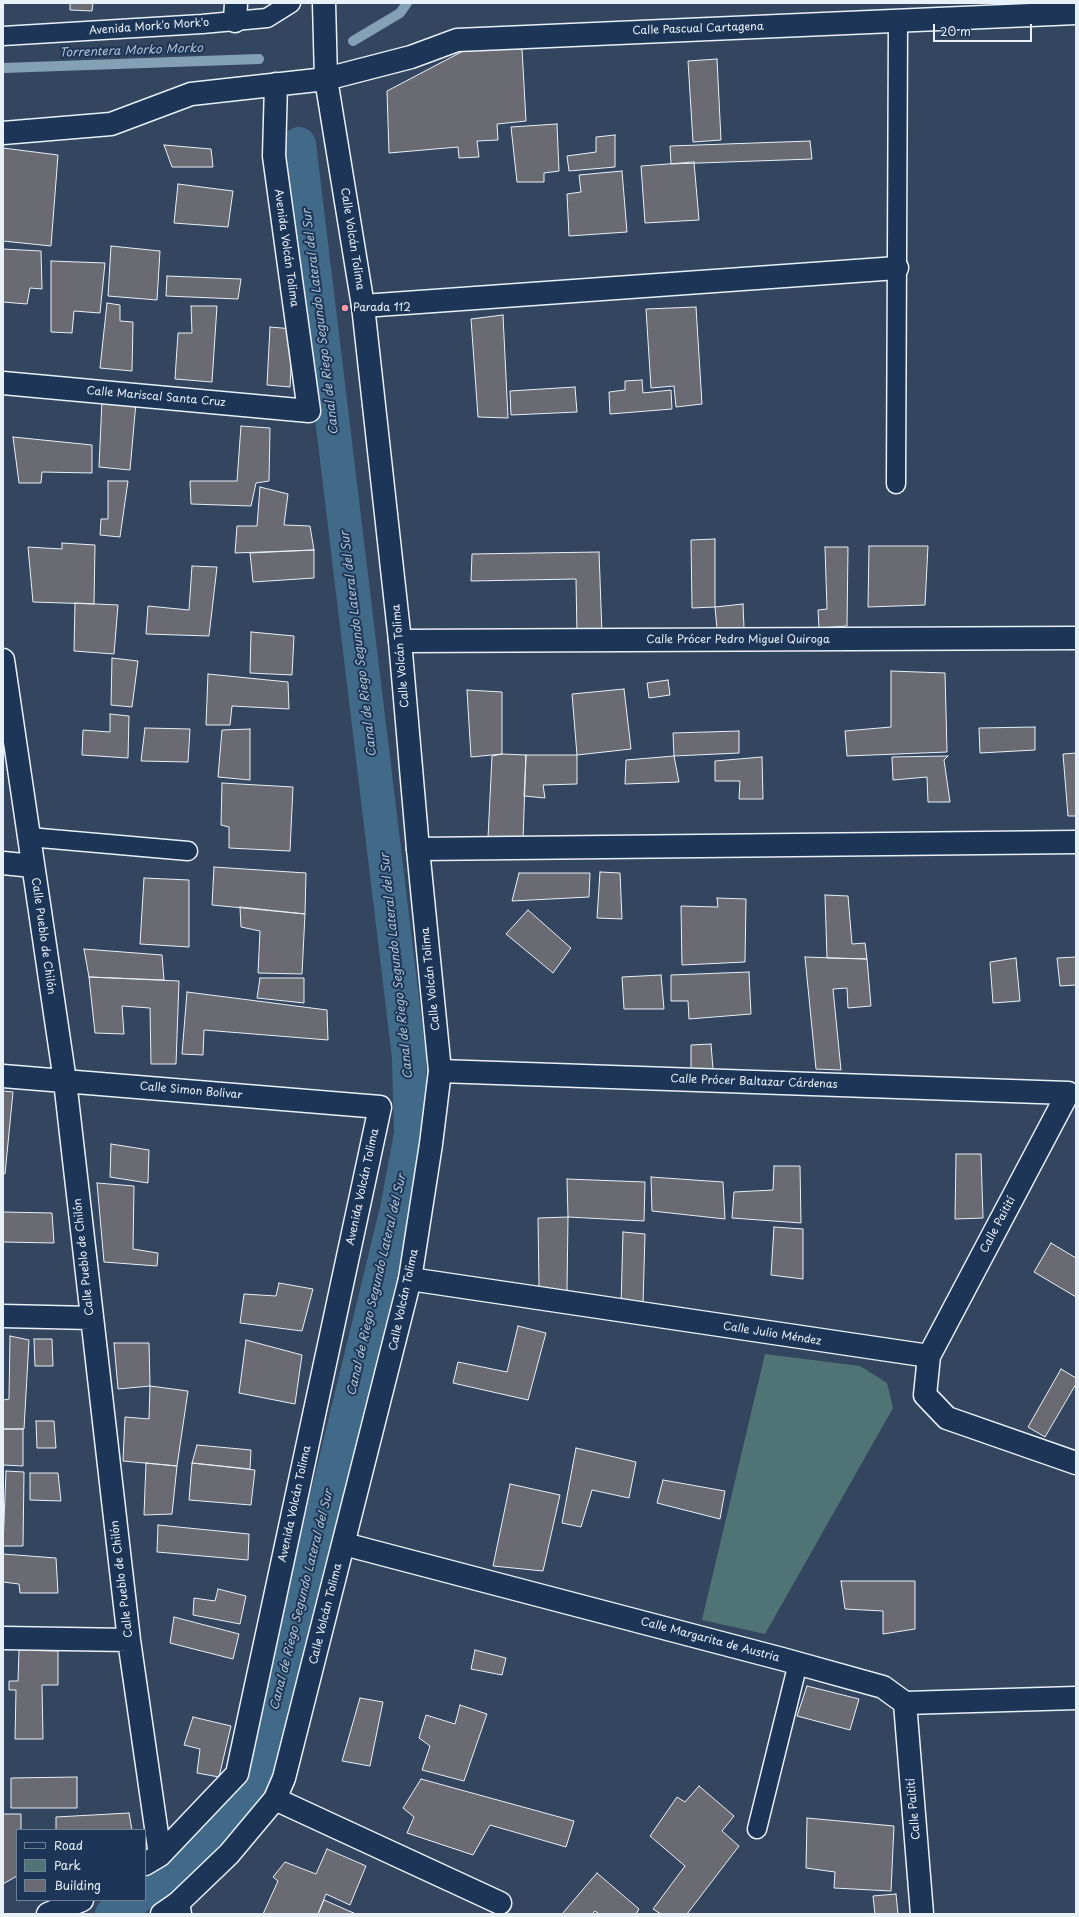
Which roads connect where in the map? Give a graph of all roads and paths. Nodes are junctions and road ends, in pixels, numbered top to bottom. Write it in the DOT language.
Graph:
graph roads {
  1 [pos="291,3"];
  2 [pos="324,9"];
  3 [pos="236,12"];
  4 [pos="1076,13"];
  5 [pos="898,21"];
  6 [pos="3,36"];
  7 [pos="326,79"];
  8 [pos="276,84"];
  9 [pos="3,133"];
  10 [pos="897,268"];
  11 [pos="363,306"];
  12 [pos="3,383"];
  13 [pos="309,411"];
  14 [pos="896,484"];
  15 [pos="1076,638"];
  16 [pos="400,641"];
  17 [pos="3,660"];
  18 [pos="29,837"];
  19 [pos="1076,842"];
  20 [pos="418,849"];
  21 [pos="188,851"];
  22 [pos="3,863"];
  23 [pos="33,866"];
  24 [pos="440,1071"];
  25 [pos="3,1076"];
  26 [pos="65,1081"];
  27 [pos="1068,1094"];
  28 [pos="380,1107"];
  29 [pos="410,1279"];
  30 [pos="3,1316"];
  31 [pos="91,1318"];
  32 [pos="929,1356"];
  33 [pos="1076,1463"];
  34 [pos="344,1544"];
  35 [pos="3,1638"];
  36 [pos="129,1640"];
  37 [pos="798,1663"];
  38 [pos="1076,1698"];
  39 [pos="905,1704"];
  40 [pos="276,1799"];
  41 [pos="756,1828"];
  42 [pos="153,1860"];
  43 [pos="80,1901"];
  44 [pos="500,1903"];
  45 [pos="173,1910"];
  46 [pos="48,1914"];
  47 [pos="922,1914"];
  1 -- 3 [label="lane, Avenida Mork'o Mork'o"];
  2 -- 7 [label="street, Calle Volcán Tolima"];
  3 -- 6 [label="lane, Avenida Mork'o Mork'o"];
  4 -- 5 [label="street, Calle Pascual Cartagena"];
  5 -- 7 [label="street, Calle Pascual Cartagena"];
  5 -- 10 [label="lane"];
  7 -- 8 [label="street, Calle Pascual Cartagena"];
  7 -- 11 [label="street, Calle Volcán Tolima"];
  8 -- 9 [label="street, Calle Pascual Cartagena"];
  8 -- 13 [label="street, Avenida Volcán Tolima"];
  10 -- 11 [label="street"];
  10 -- 14 [label="lane"];
  11 -- 16 [label="street, Calle Volcán Tolima"];
  12 -- 13 [label="street, Calle Mariscal Santa Cruz"];
  15 -- 16 [label="street, Calle Prócer Pedro Miguel Quiroga"];
  16 -- 20 [label="street, Calle Volcán Tolima"];
  17 -- 18 [label="street, Calle Pueblo de Chilón"];
  18 -- 21 [label="lane"];
  18 -- 23 [label="street, Calle Pueblo de Chilón"];
  19 -- 20 [label="street"];
  20 -- 24 [label="street, Calle Volcán Tolima"];
  22 -- 23 [label="street"];
  23 -- 26 [label="street, Calle Pueblo de Chilón"];
  24 -- 27 [label="street, Calle Prócer Baltazar Cárdenas"];
  24 -- 29 [label="street, Calle Volcán Tolima"];
  25 -- 26 [label="street, Calle Simon Bolivar"];
  26 -- 28 [label="street, Calle Simon Bolivar"];
  26 -- 31 [label="street, Calle Pueblo de Chilón"];
  27 -- 32 [label="street, Calle Paitití"];
  28 -- 42 [label="street, Avenida Volcán Tolima"];
  29 -- 32 [label="street, Calle Julio Méndez"];
  29 -- 34 [label="street, Calle Volcán Tolima"];
  30 -- 31 [label="street"];
  31 -- 36 [label="street, Calle Pueblo de Chilón"];
  32 -- 33 [label="street"];
  34 -- 37 [label="street, Calle Margarita de Austria"];
  34 -- 40 [label="street, Calle Volcán Tolima"];
  35 -- 36 [label="street"];
  36 -- 42 [label="street, Calle Pueblo de Chilón"];
  37 -- 39 [label="street, Calle Margarita de Austria"];
  37 -- 41 [label="lane"];
  38 -- 39 [label="street"];
  39 -- 47 [label="street, Calle Paitití"];
  40 -- 44 [label="street"];
  40 -- 45 [label="street, Calle Volcán Tolima"];
  43 -- 46 [label="street"];
}
